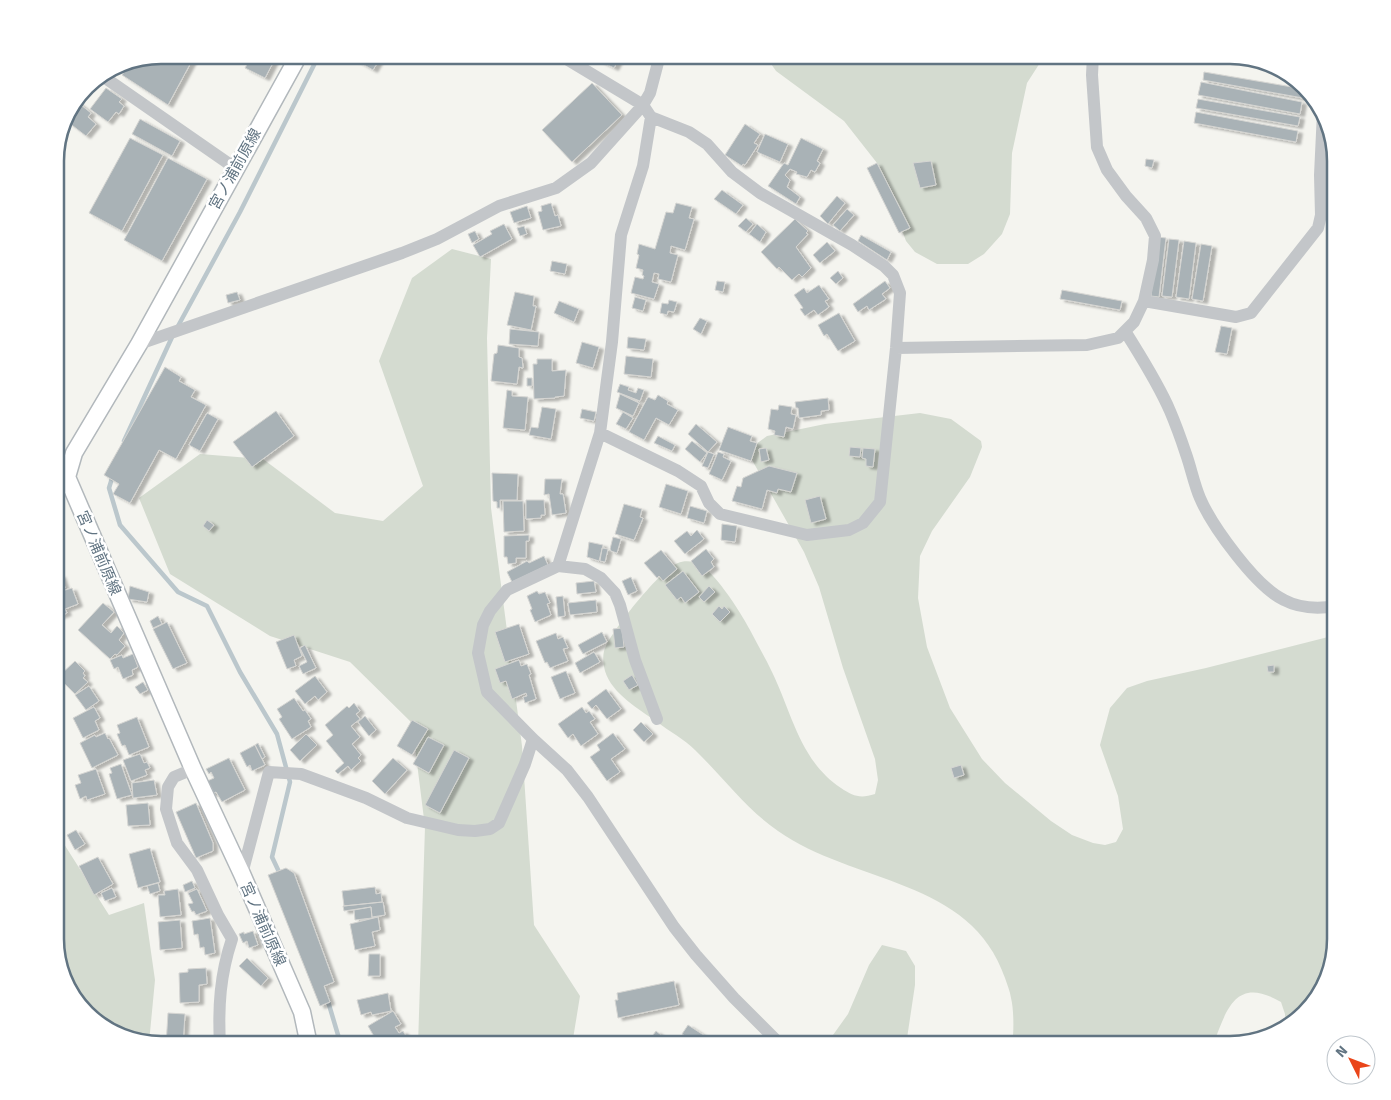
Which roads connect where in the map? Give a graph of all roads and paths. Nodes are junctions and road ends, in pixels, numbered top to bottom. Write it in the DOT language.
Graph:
graph roads {
  1 [pos="294,64"];
  2 [pos="575,64"];
  3 [pos="658,64"];
  4 [pos="1092,64"];
  5 [pos="108,80"];
  6 [pos="643,105"];
  7 [pos="651,117"];
  8 [pos="1322,130"];
  9 [pos="235,168"];
  10 [pos="1144,301"];
  11 [pos="1125,331"];
  12 [pos="139,344"];
  13 [pos="896,348"];
  14 [pos="600,433"];
  15 [pos="67,477"];
  16 [pos="64,480"];
  17 [pos="558,566"];
  18 [pos="1327,607"];
  19 [pos="657,719"];
  20 [pos="533,739"];
  21 [pos="193,769"];
  22 [pos="242,874"];
  23 [pos="219,1036"];
  24 [pos="307,1036"];
  25 [pos="772,1036"];
  1 -- 9 [label="main road, 宮ノ浦前原線"];
  2 -- 6 [label="street"];
  3 -- 6 [label="street"];
  4 -- 10 [label="street"];
  5 -- 9 [label="street"];
  6 -- 7 [label="street"];
  6 -- 12 [label="street"];
  7 -- 13 [label="street"];
  7 -- 14 [label="street"];
  8 -- 10 [label="street"];
  9 -- 12 [label="main road, 宮ノ浦前原線"];
  10 -- 11 [label="street"];
  11 -- 13 [label="street"];
  11 -- 18 [label="street"];
  12 -- 15 [label="main road, 宮ノ浦前原線"];
  13 -- 14 [label="street"];
  14 -- 17 [label="street"];
  15 -- 16 [label="main road"];
  15 -- 21 [label="main road, 宮ノ浦前原線"];
  17 -- 19 [label="street"];
  17 -- 20 [label="street"];
  20 -- 22 [label="street"];
  20 -- 25 [label="street"];
  21 -- 22 [label="main road, 宮ノ浦前原線"];
  21 -- 23 [label="street"];
  22 -- 24 [label="main road, 宮ノ浦前原線"];
}
